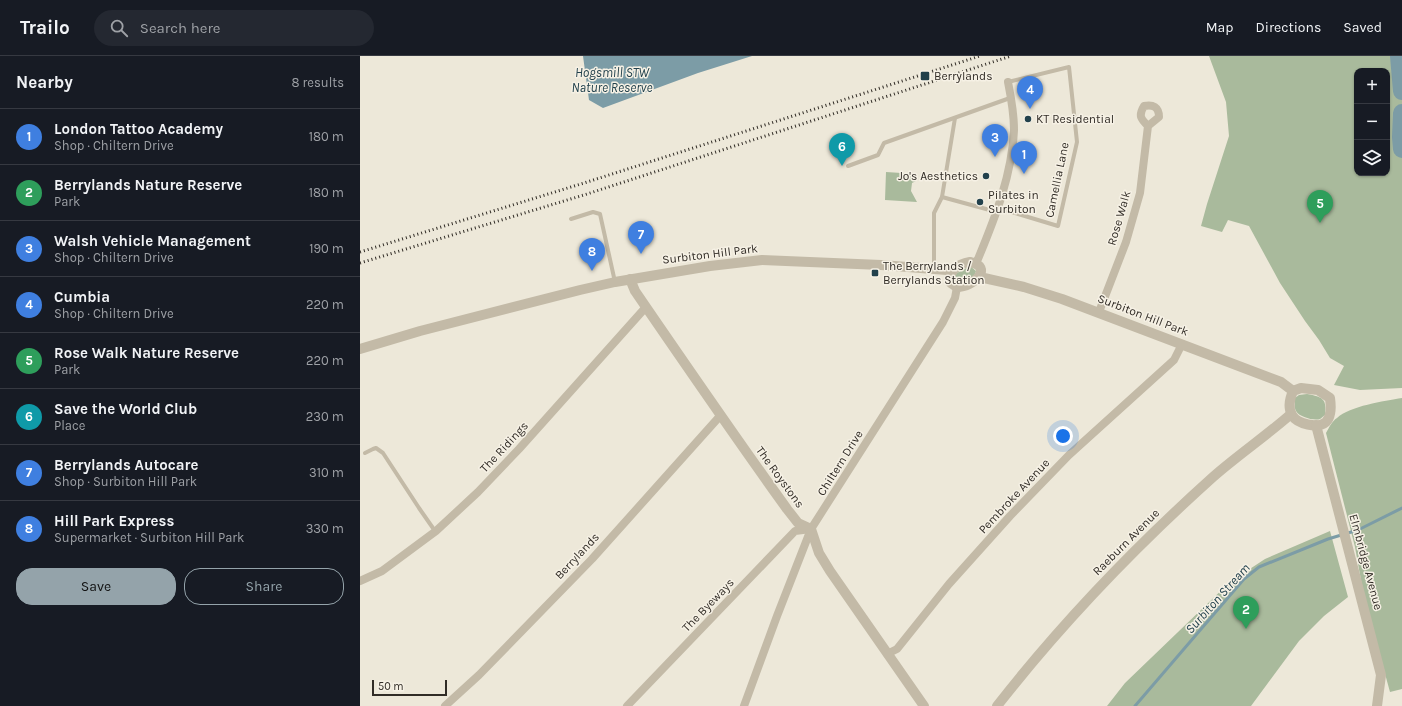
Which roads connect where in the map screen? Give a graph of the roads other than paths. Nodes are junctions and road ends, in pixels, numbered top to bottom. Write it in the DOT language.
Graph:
graph roads {
  1 [pos="1008,82"];
  2 [pos="1010,98"];
  3 [pos="955,118"];
  4 [pos="1148,126"];
  5 [pos="848,166"];
  6 [pos="942,197"];
  7 [pos="998,210"];
  8 [pos="571,218"];
  9 [pos="975,263"];
  10 [pos="934,269"];
  11 [pos="952,271"];
  12 [pos="980,276"];
  13 [pos="630,279"];
  14 [pos="615,282"];
  15 [pos="957,288"];
  16 [pos="646,307"];
  17 [pos="1099,312"];
  18 [pos="1182,344"];
  19 [pos="360,349"];
  20 [pos="1293,391"];
  21 [pos="1291,414"];
  22 [pos="720,416"];
  23 [pos="1316,425"];
  24 [pos="365,453"];
  25 [pos="811,530"];
  26 [pos="436,531"];
  27 [pos="360,581"];
  28 [pos="887,654"];
  29 [pos="445,706"];
  30 [pos="628,706"];
  31 [pos="744,706"];
  32 [pos="924,706"];
  33 [pos="997,706"];
  34 [pos="1377,706"];
  1 -- 2 [label="street"];
  1 -- 7 [label="lane, Camellia Lane"];
  2 -- 3 [label="lane"];
  2 -- 7 [label="street"];
  3 -- 5 [label="lane"];
  3 -- 6 [label="lane"];
  4 -- 17 [label="street, Rose Walk"];
  6 -- 7 [label="lane"];
  6 -- 10 [label="lane"];
  7 -- 9 [label="street"];
  8 -- 14 [label="lane"];
  9 -- 11 [label="street"];
  9 -- 12 [label="street"];
  10 -- 11 [label="street, Surbiton Hill Park"];
  10 -- 13 [label="street, Surbiton Hill Park"];
  11 -- 15 [label="street"];
  12 -- 15 [label="street"];
  12 -- 17 [label="street, Surbiton Hill Park"];
  13 -- 14 [label="street, Surbiton Hill Park"];
  13 -- 16 [label="street, The Roystons"];
  14 -- 19 [label="street, Surbiton Hill Park"];
  15 -- 25 [label="street, Chiltern Drive"];
  16 -- 22 [label="street, The Roystons"];
  16 -- 26 [label="street, The Ridings"];
  17 -- 18 [label="street, Surbiton Hill Park"];
  18 -- 20 [label="street, Surbiton Hill Park"];
  18 -- 28 [label="street, Pembroke Avenue"];
  20 -- 21 [label="street"];
  20 -- 23 [label="street"];
  21 -- 23 [label="street"];
  21 -- 33 [label="street, Raeburn Avenue"];
  22 -- 25 [label="street, The Roystons"];
  22 -- 29 [label="street, Berrylands"];
  23 -- 34 [label="street, Elmbridge Avenue"];
  24 -- 26 [label="lane"];
  25 -- 28 [label="street"];
  25 -- 30 [label="street, The Byeways"];
  25 -- 31 [label="street, Chiltern Drive"];
  26 -- 27 [label="street, The Ridings"];
  28 -- 32 [label="street"];
}
